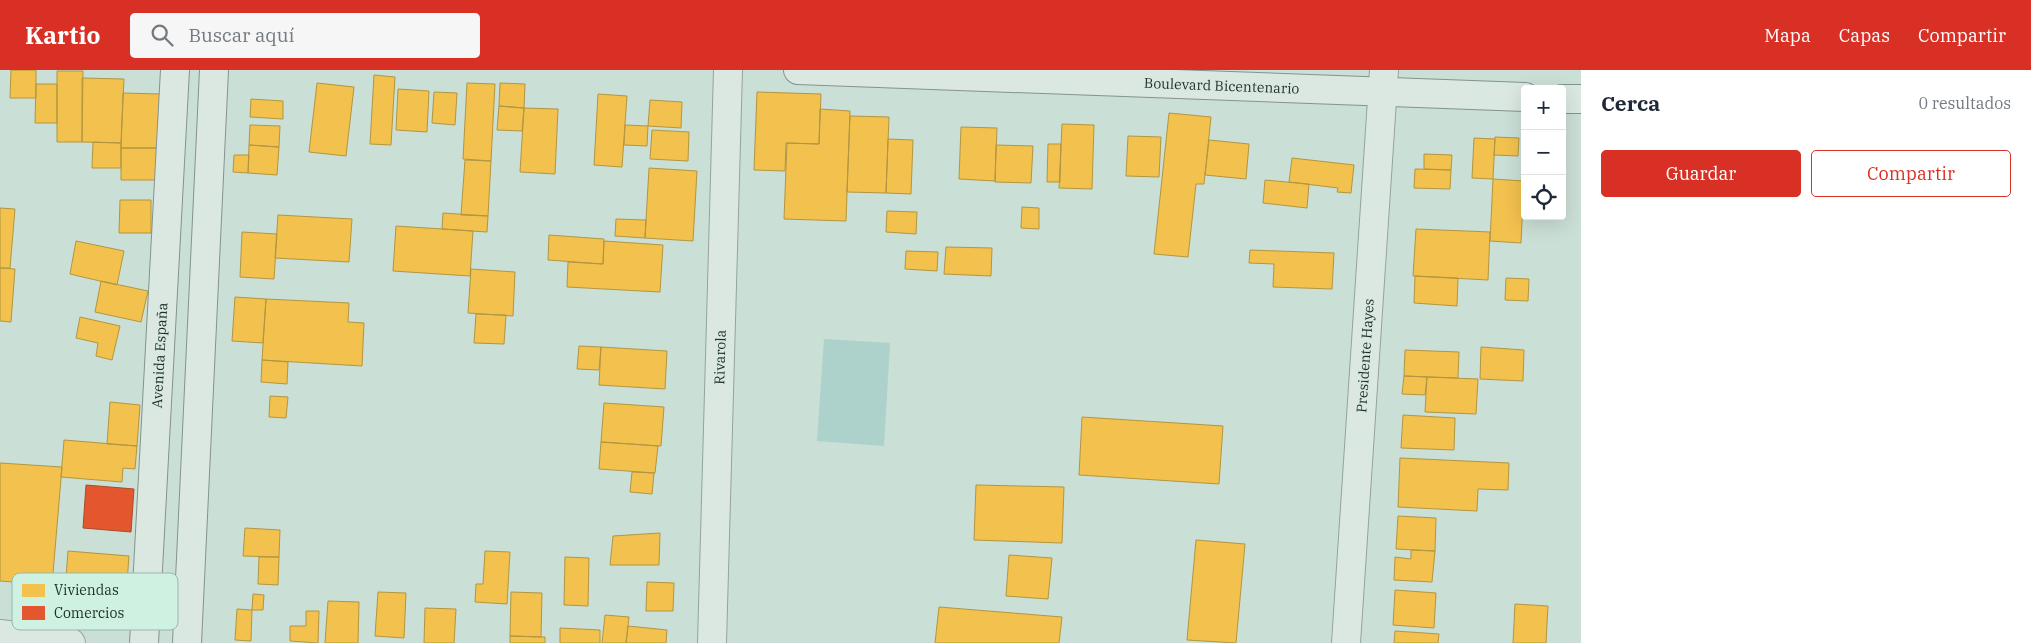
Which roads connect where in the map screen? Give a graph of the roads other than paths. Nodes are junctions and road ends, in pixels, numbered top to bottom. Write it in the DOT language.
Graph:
graph roads {
  1 [pos="175,70"];
  2 [pos="214,70"];
  3 [pos="728,70"];
  4 [pos="798,70"];
  5 [pos="1383,81"];
  6 [pos="1521,97"];
  7 [pos="1566,99"];
  8 [pos="1581,100"];
  9 [pos="148,573"];
  10 [pos="145,630"];
  11 [pos="0,634"];
  12 [pos="71,643"];
  13 [pos="144,643"];
  14 [pos="187,643"];
  15 [pos="712,643"];
  16 [pos="1346,643"];
  1 -- 9 [label="street, Avenida España"];
  2 -- 14 [label="street"];
  3 -- 15 [label="street, Rivarola"];
  4 -- 5 [label="street, Boulevard Bicentenario"];
  5 -- 6 [label="street, Boulevard Bicentenario"];
  5 -- 16 [label="street, Presidente Hayes"];
  7 -- 8 [label="street"];
  10 -- 13 [label="street, Avenida España"];
  11 -- 12 [label="street"];
}
